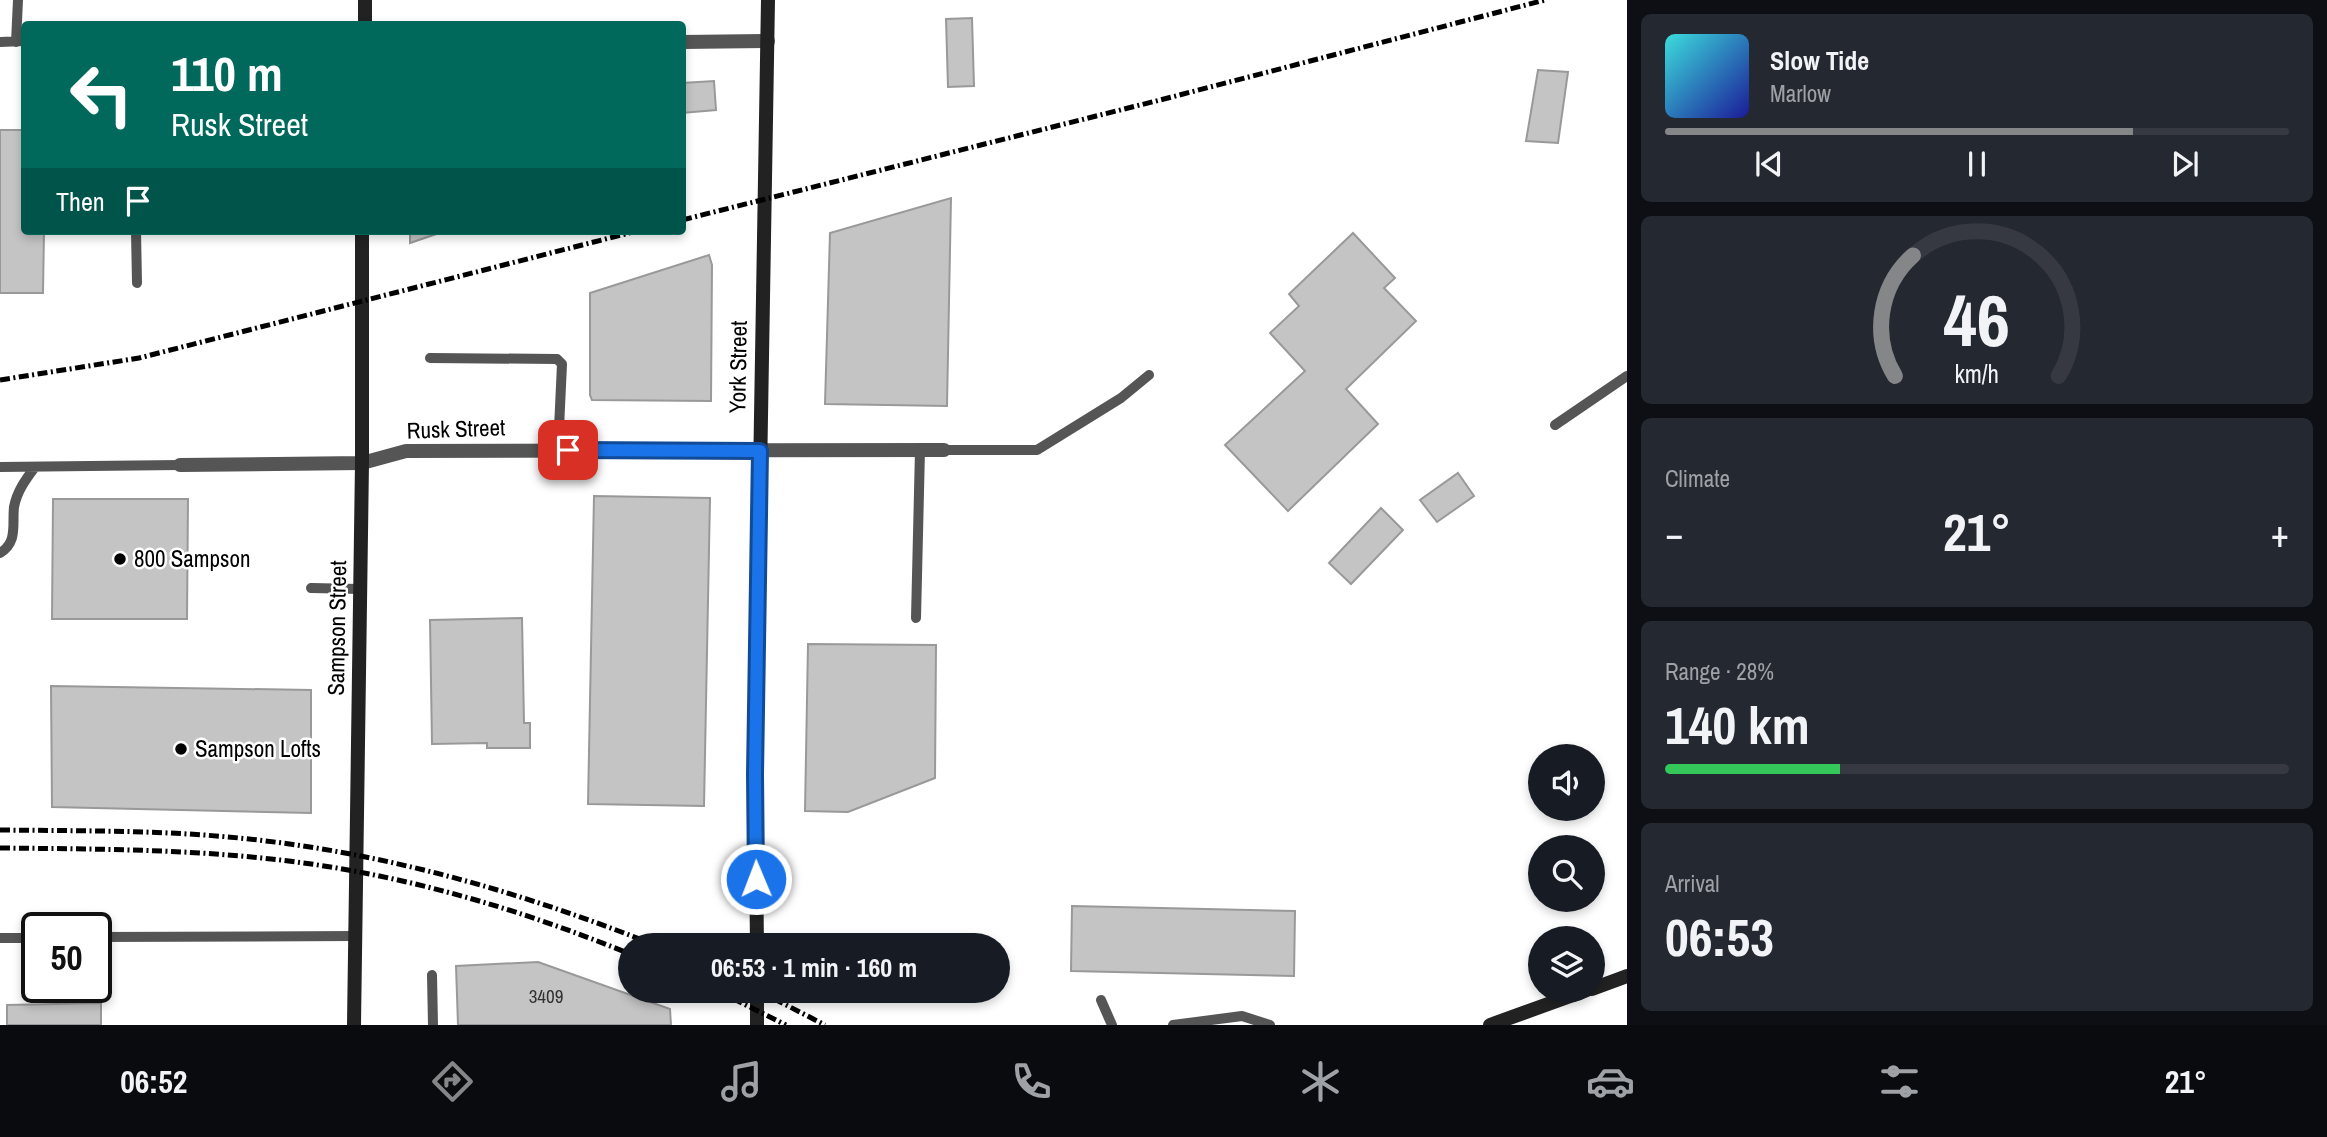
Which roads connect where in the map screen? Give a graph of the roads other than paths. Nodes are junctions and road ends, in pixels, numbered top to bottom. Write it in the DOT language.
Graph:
graph roads {
  1 [pos="18,0"];
  2 [pos="365,0"];
  3 [pos="768,0"];
  4 [pos="365,21"];
  5 [pos="768,41"];
  6 [pos="0,42"];
  7 [pos="20,42"];
  8 [pos="686,42"];
  9 [pos="136,235"];
  10 [pos="362,235"];
  11 [pos="137,283"];
  12 [pos="430,358"];
  13 [pos="1149,375"];
  14 [pos="1627,376"];
  15 [pos="1555,425"];
  16 [pos="558,450"];
  17 [pos="920,450"];
  18 [pos="944,450"];
  19 [pos="760,451"];
  20 [pos="362,463"];
  21 [pos="180,465"];
  22 [pos="0,467"];
  23 [pos="35,467"];
  24 [pos="0,553"];
  25 [pos="311,588"];
  26 [pos="360,589"];
  27 [pos="916,618"];
  28 [pos="757,933"];
  29 [pos="356,936"];
  30 [pos="112,937"];
  31 [pos="0,938"];
  32 [pos="21,938"];
  33 [pos="432,975"];
  34 [pos="1627,976"];
  35 [pos="1605,984"];
  36 [pos="1101,1000"];
  37 [pos="757,1003"];
  38 [pos="1551,1003"];
  39 [pos="355,1025"];
  40 [pos="433,1025"];
  41 [pos="757,1025"];
  42 [pos="1112,1025"];
  43 [pos="1173,1025"];
  44 [pos="1270,1025"];
  45 [pos="1490,1025"];
  1 -- 7 [label="lane"];
  2 -- 4 [label="main road"];
  3 -- 5 [label="main road, York Street"];
  5 -- 8 [label="street"];
  5 -- 19 [label="main road, York Street"];
  6 -- 7 [label="lane"];
  9 -- 11 [label="lane"];
  10 -- 20 [label="main road, Sampson Street"];
  12 -- 16 [label="lane"];
  13 -- 18 [label="lane"];
  14 -- 15 [label="lane"];
  16 -- 19 [label="street, Rusk Street"];
  16 -- 20 [label="street, Rusk Street"];
  17 -- 18 [label="street, Rusk Street"];
  17 -- 19 [label="street, Rusk Street"];
  17 -- 27 [label="lane"];
  19 -- 28 [label="main road, York Street"];
  20 -- 21 [label="street, Rusk Street"];
  20 -- 26 [label="main road, Sampson Street"];
  21 -- 23 [label="lane"];
  22 -- 23 [label="lane"];
  23 -- 24 [label="lane"];
  25 -- 26 [label="lane"];
  26 -- 29 [label="main road, Sampson Street"];
  29 -- 30 [label="lane"];
  29 -- 39 [label="main road, Sampson Street"];
  31 -- 32 [label="lane"];
  33 -- 40 [label="lane"];
  34 -- 35 [label="main road"];
  36 -- 42 [label="lane"];
  37 -- 41 [label="main road"];
  38 -- 45 [label="main road"];
  43 -- 44 [label="lane"];
}
